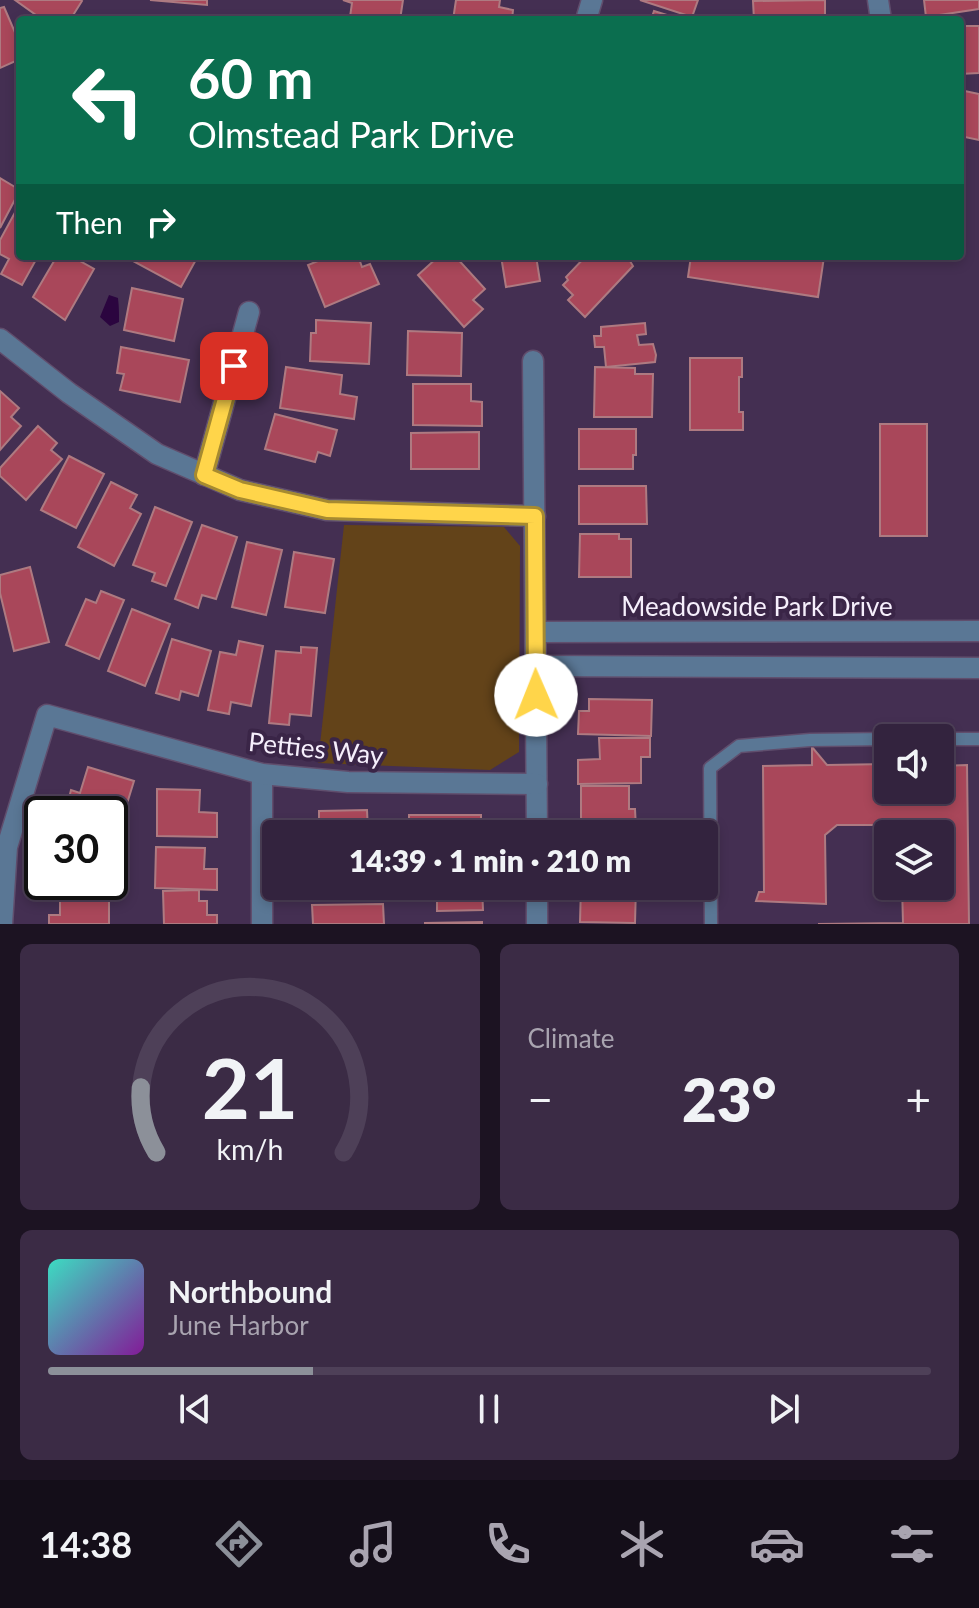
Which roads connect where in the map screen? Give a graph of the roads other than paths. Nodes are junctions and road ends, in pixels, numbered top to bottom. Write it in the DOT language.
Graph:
graph roads {
  1 [pos="249,312"];
  2 [pos="0,339"];
  3 [pos="533,361"];
  4 [pos="204,475"];
  5 [pos="535,516"];
  6 [pos="979,631"];
  7 [pos="536,632"];
  8 [pos="827,633"];
  9 [pos="536,666"];
  10 [pos="829,667"];
  11 [pos="979,668"];
  12 [pos="874,739"];
  13 [pos="954,739"];
  14 [pos="979,739"];
  15 [pos="262,774"];
  16 [pos="537,784"];
  17 [pos="537,820"];
  18 [pos="537,900"];
  19 [pos="2,924"];
  20 [pos="262,924"];
  21 [pos="537,924"];
  22 [pos="711,924"];
  1 -- 4 [label="street"];
  2 -- 4 [label="street"];
  3 -- 5 [label="street"];
  4 -- 5 [label="street"];
  5 -- 7 [label="street"];
  6 -- 8 [label="street, Meadowside Park Drive"];
  7 -- 8 [label="street, Meadowside Park Drive"];
  7 -- 9 [label="street"];
  8 -- 10 [label="street"];
  9 -- 10 [label="street"];
  9 -- 16 [label="street"];
  10 -- 11 [label="street"];
  12 -- 22 [label="lane"];
  13 -- 14 [label="lane"];
  15 -- 16 [label="street, Petties Way"];
  15 -- 19 [label="street, Petties Way"];
  15 -- 20 [label="street"];
  16 -- 17 [label="street"];
  18 -- 21 [label="street"];
}
